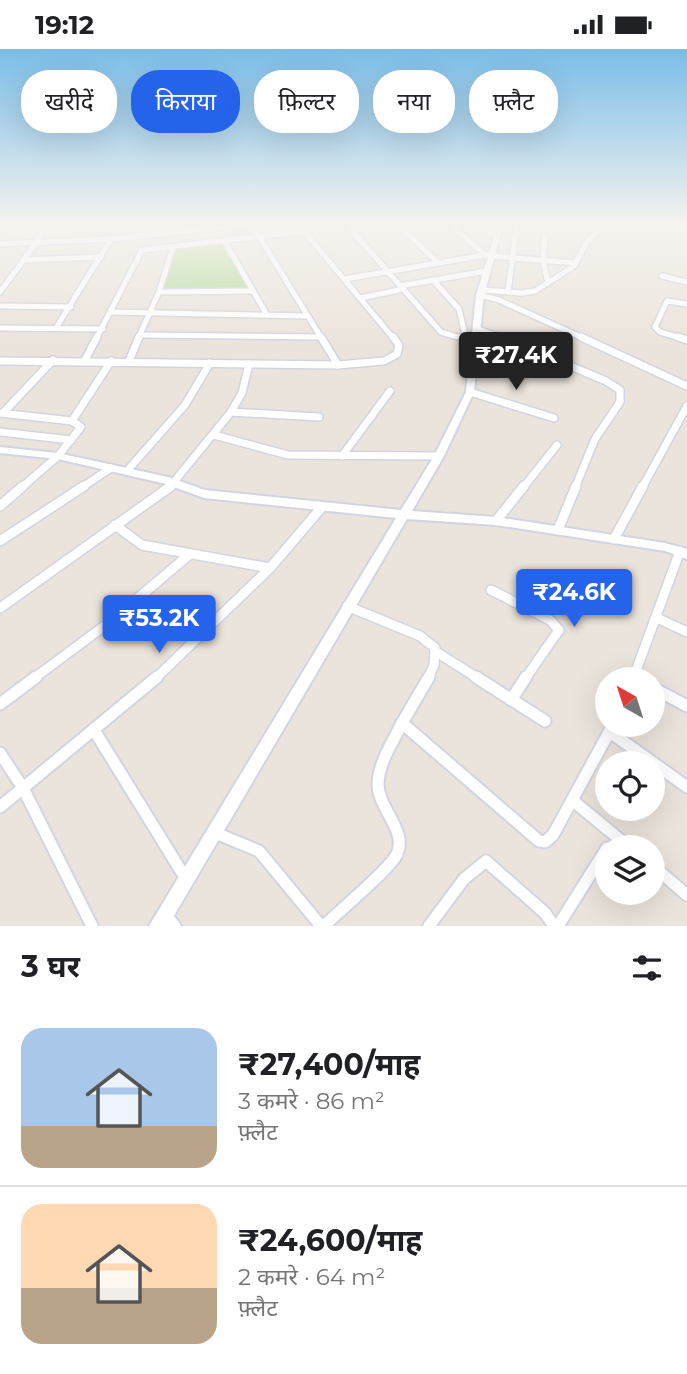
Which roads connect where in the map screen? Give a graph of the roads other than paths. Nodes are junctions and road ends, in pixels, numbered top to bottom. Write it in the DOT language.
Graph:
graph roads {
  1 [pos="19,265"];
  2 [pos="96,265"];
  3 [pos="135,265"];
  4 [pos="167,265"];
  5 [pos="238,265"];
  6 [pos="277,265"];
  7 [pos="334,265"];
  8 [pos="382,265"];
  9 [pos="427,265"];
  10 [pos="488,265"];
  11 [pos="511,265"];
  12 [pos="544,265"];
  13 [pos="573,265"];
  14 [pos="487,271"];
  15 [pos="388,272"];
  16 [pos="662,276"];
  17 [pos="345,279"];
  18 [pos="433,280"];
  19 [pos="687,282"];
  20 [pos="548,283"];
  21 [pos="402,287"];
  22 [pos="253,291"];
  23 [pos="0,292"];
  24 [pos="159,292"];
  25 [pos="481,292"];
  26 [pos="508,292"];
  27 [pos="361,298"];
  28 [pos="687,304"];
  29 [pos="0,306"];
  30 [pos="71,307"];
  31 [pos="112,311"];
  32 [pos="148,312"];
  33 [pos="267,315"];
  34 [pos="308,316"];
  35 [pos="0,328"];
  36 [pos="56,328"];
  37 [pos="103,330"];
  38 [pos="477,331"];
  39 [pos="139,335"];
  40 [pos="465,335"];
  41 [pos="320,337"];
  42 [pos="687,339"];
  43 [pos="85,360"];
  44 [pos="0,361"];
  45 [pos="52,361"];
  46 [pos="111,361"];
  47 [pos="129,361"];
  48 [pos="210,363"];
  49 [pos="249,364"];
  50 [pos="338,365"];
  51 [pos="686,383"];
  52 [pos="390,391"];
  53 [pos="470,392"];
  54 [pos="687,408"];
  55 [pos="231,412"];
  56 [pos="1,413"];
  57 [pos="319,417"];
  58 [pos="554,418"];
  59 [pos="72,421"];
  60 [pos="0,432"];
  61 [pos="214,435"];
  62 [pos="71,440"];
  63 [pos="557,445"];
  64 [pos="0,450"];
  65 [pos="58,456"];
  66 [pos="342,456"];
  67 [pos="439,456"];
  68 [pos="111,468"];
  69 [pos="127,471"];
  70 [pos="174,483"];
  71 [pos="0,506"];
  72 [pos="323,507"];
  73 [pos="403,512"];
  74 [pos="496,521"];
  75 [pos="115,525"];
  76 [pos="558,530"];
  77 [pos="614,539"];
  78 [pos="0,541"];
  79 [pos="684,553"];
  80 [pos="190,554"];
  81 [pos="270,568"];
  82 [pos="491,590"];
  83 [pos="347,606"];
  84 [pos="0,608"];
  85 [pos="657,618"];
  86 [pos="687,632"];
  87 [pos="438,653"];
  88 [pos="639,667"];
  89 [pos="665,694"];
  90 [pos="511,700"];
  91 [pos="0,704"];
  92 [pos="687,706"];
  93 [pos="545,721"];
  94 [pos="402,723"];
  95 [pos="94,730"];
  96 [pos="606,737"];
  97 [pos="623,737"];
  98 [pos="0,753"];
  99 [pos="687,787"];
  100 [pos="23,788"];
  101 [pos="572,800"];
  102 [pos="0,807"];
  103 [pos="213,832"];
  104 [pos="602,835"];
  105 [pos="595,867"];
  106 [pos="665,876"];
  107 [pos="186,879"];
  108 [pos="687,894"];
  109 [pos="161,920"];
  110 [pos="92,926"];
  111 [pos="175,926"];
  112 [pos="323,926"];
  113 [pos="429,926"];
  114 [pos="556,926"];
  1 -- 23 [label="street"];
  2 -- 30 [label="street"];
  3 -- 31 [label="street"];
  4 -- 24 [label="street"];
  5 -- 22 [label="street"];
  6 -- 34 [label="street"];
  7 -- 17 [label="street"];
  8 -- 15 [label="street"];
  9 -- 15 [label="street"];
  10 -- 14 [label="street"];
  11 -- 26 [label="street"];
  12 -- 20 [label="street"];
  13 -- 20 [label="street"];
  14 -- 18 [label="street"];
  14 -- 25 [label="street"];
  15 -- 17 [label="street"];
  15 -- 21 [label="street"];
  16 -- 19 [label="street"];
  17 -- 27 [label="street"];
  18 -- 21 [label="street"];
  18 -- 40 [label="street"];
  20 -- 26 [label="street"];
  21 -- 27 [label="street"];
  21 -- 40 [label="street"];
  22 -- 24 [label="street"];
  22 -- 33 [label="street"];
  24 -- 32 [label="street"];
  25 -- 26 [label="street"];
  25 -- 38 [label="street"];
  25 -- 51 [label="street"];
  27 -- 50 [label="street"];
  28 -- 42 [label="street"];
  29 -- 30 [label="street"];
  30 -- 36 [label="street"];
  31 -- 32 [label="street"];
  31 -- 37 [label="street"];
  32 -- 33 [label="street"];
  32 -- 39 [label="street"];
  33 -- 34 [label="street"];
  34 -- 41 [label="street"];
  35 -- 36 [label="street"];
  36 -- 37 [label="street"];
  37 -- 43 [label="street"];
  38 -- 40 [label="street"];
  38 -- 53 [label="street"];
  38 -- 76 [label="street"];
  39 -- 41 [label="street"];
  39 -- 47 [label="street"];
  41 -- 50 [label="street"];
  43 -- 45 [label="street"];
  43 -- 46 [label="street"];
  44 -- 45 [label="street"];
  45 -- 56 [label="street"];
  46 -- 47 [label="street"];
  46 -- 59 [label="street"];
  47 -- 48 [label="street"];
  48 -- 49 [label="street"];
  48 -- 69 [label="street"];
  49 -- 50 [label="street"];
  49 -- 55 [label="street"];
  52 -- 66 [label="street"];
  53 -- 58 [label="street"];
  53 -- 67 [label="street"];
  54 -- 77 [label="street"];
  55 -- 57 [label="street"];
  55 -- 61 [label="street"];
  56 -- 59 [label="street"];
  59 -- 62 [label="street"];
  60 -- 62 [label="street"];
  61 -- 66 [label="street"];
  61 -- 70 [label="street"];
  62 -- 65 [label="street"];
  63 -- 74 [label="street"];
  64 -- 65 [label="street"];
  65 -- 68 [label="street"];
  65 -- 71 [label="street"];
  66 -- 67 [label="street"];
  67 -- 73 [label="street"];
  68 -- 69 [label="street"];
  68 -- 78 [label="street"];
  69 -- 70 [label="street"];
  70 -- 72 [label="street"];
  70 -- 75 [label="street"];
  72 -- 73 [label="street"];
  72 -- 81 [label="street"];
  73 -- 74 [label="street"];
  73 -- 83 [label="street"];
  74 -- 76 [label="street"];
  75 -- 80 [label="street"];
  75 -- 84 [label="street"];
  76 -- 77 [label="street"];
  77 -- 79 [label="street"];
  79 -- 85 [label="street"];
  80 -- 81 [label="street"];
  80 -- 91 [label="street"];
  81 -- 95 [label="street"];
  82 -- 90 [label="street"];
  83 -- 87 [label="street"];
  83 -- 103 [label="street"];
  85 -- 86 [label="street"];
  85 -- 88 [label="street"];
  87 -- 90 [label="street"];
  87 -- 94 [label="street"];
  89 -- 92 [label="street"];
  90 -- 93 [label="street"];
  94 -- 101 [label="street"];
  94 -- 112 [label="street"];
  95 -- 100 [label="street"];
  95 -- 107 [label="street"];
  96 -- 101 [label="street"];
  97 -- 99 [label="street"];
  98 -- 100 [label="street"];
  100 -- 102 [label="street"];
  100 -- 110 [label="street"];
  101 -- 104 [label="street"];
  103 -- 107 [label="street"];
  103 -- 112 [label="street"];
  105 -- 114 [label="street"];
  106 -- 108 [label="street"];
  107 -- 109 [label="street"];
  109 -- 111 [label="street"];
  113 -- 114 [label="street"];
}
